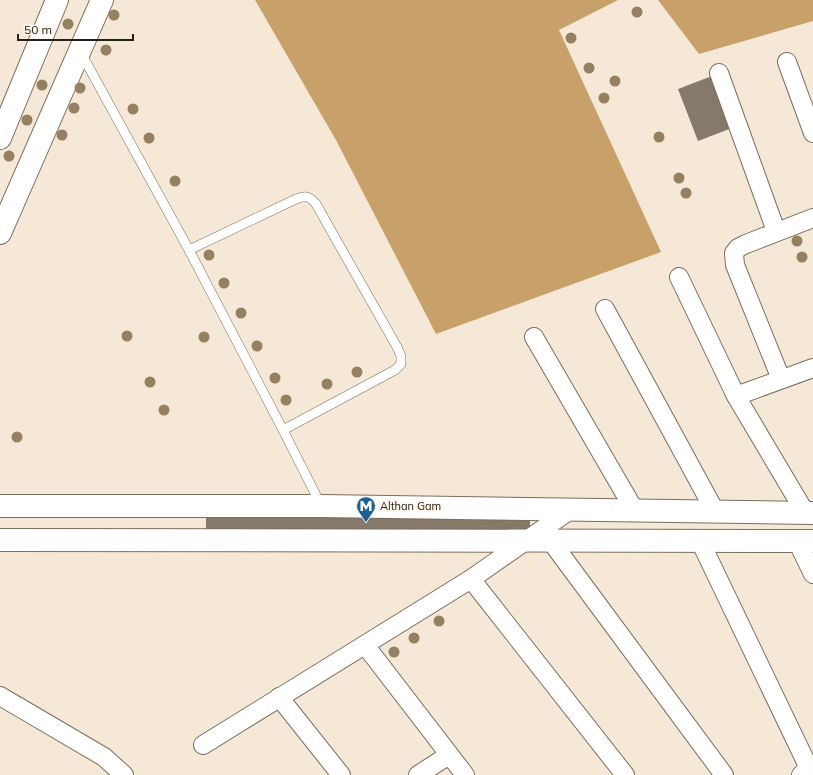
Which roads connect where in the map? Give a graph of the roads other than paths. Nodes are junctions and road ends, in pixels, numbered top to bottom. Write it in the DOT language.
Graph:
graph roads {
  1 [pos="57,0"];
  2 [pos="102,0"];
  3 [pos="79,50"];
  4 [pos="787,62"];
  5 [pos="718,73"];
  6 [pos="813,133"];
  7 [pos="0,138"];
  8 [pos="813,218"];
  9 [pos="776,231"];
  10 [pos="0,234"];
  11 [pos="189,250"];
  12 [pos="679,277"];
  13 [pos="605,309"];
  14 [pos="534,337"];
  15 [pos="813,368"];
  16 [pos="780,379"];
  17 [pos="736,396"];
  18 [pos="283,430"];
  19 [pos="0,506"];
  20 [pos="321,506"];
  21 [pos="570,510"];
  22 [pos="635,511"];
  23 [pos="716,512"];
  24 [pos="810,514"];
  25 [pos="0,540"];
  26 [pos="528,540"];
  27 [pos="550,540"];
  28 [pos="700,541"];
  29 [pos="805,541"];
  30 [pos="813,574"];
  31 [pos="471,579"];
  32 [pos="365,645"];
  33 [pos="0,696"];
  34 [pos="280,698"];
  35 [pos="203,745"];
  36 [pos="449,755"];
  37 [pos="124,775"];
  38 [pos="342,775"];
  39 [pos="418,775"];
  40 [pos="465,775"];
  41 [pos="625,775"];
  42 [pos="724,775"];
  43 [pos="801,775"];
  1 -- 7 [label="main road"];
  2 -- 3 [label="main road"];
  3 -- 10 [label="main road"];
  3 -- 11 [label="lane"];
  4 -- 6 [label="street"];
  5 -- 9 [label="street"];
  8 -- 9 [label="street"];
  9 -- 16 [label="street"];
  11 -- 18 [label="lane"];
  11 -- 18 [label="lane"];
  12 -- 17 [label="street"];
  13 -- 23 [label="street"];
  14 -- 22 [label="street"];
  15 -- 16 [label="street"];
  16 -- 17 [label="street"];
  17 -- 24 [label="street"];
  18 -- 20 [label="lane"];
  19 -- 20 [label="main road"];
  20 -- 21 [label="main road"];
  21 -- 22 [label="main road"];
  21 -- 26 [label="street"];
  22 -- 23 [label="main road"];
  23 -- 24 [label="main road"];
  25 -- 26 [label="main road"];
  26 -- 27 [label="main road"];
  26 -- 31 [label="street"];
  27 -- 28 [label="main road"];
  27 -- 42 [label="street"];
  28 -- 29 [label="main road"];
  28 -- 43 [label="street"];
  29 -- 30 [label="street"];
  31 -- 32 [label="street"];
  31 -- 41 [label="street"];
  32 -- 34 [label="street"];
  32 -- 36 [label="street"];
  33 -- 37 [label="street"];
  34 -- 35 [label="street"];
  34 -- 38 [label="street"];
  36 -- 39 [label="street"];
  36 -- 40 [label="street"];
}
